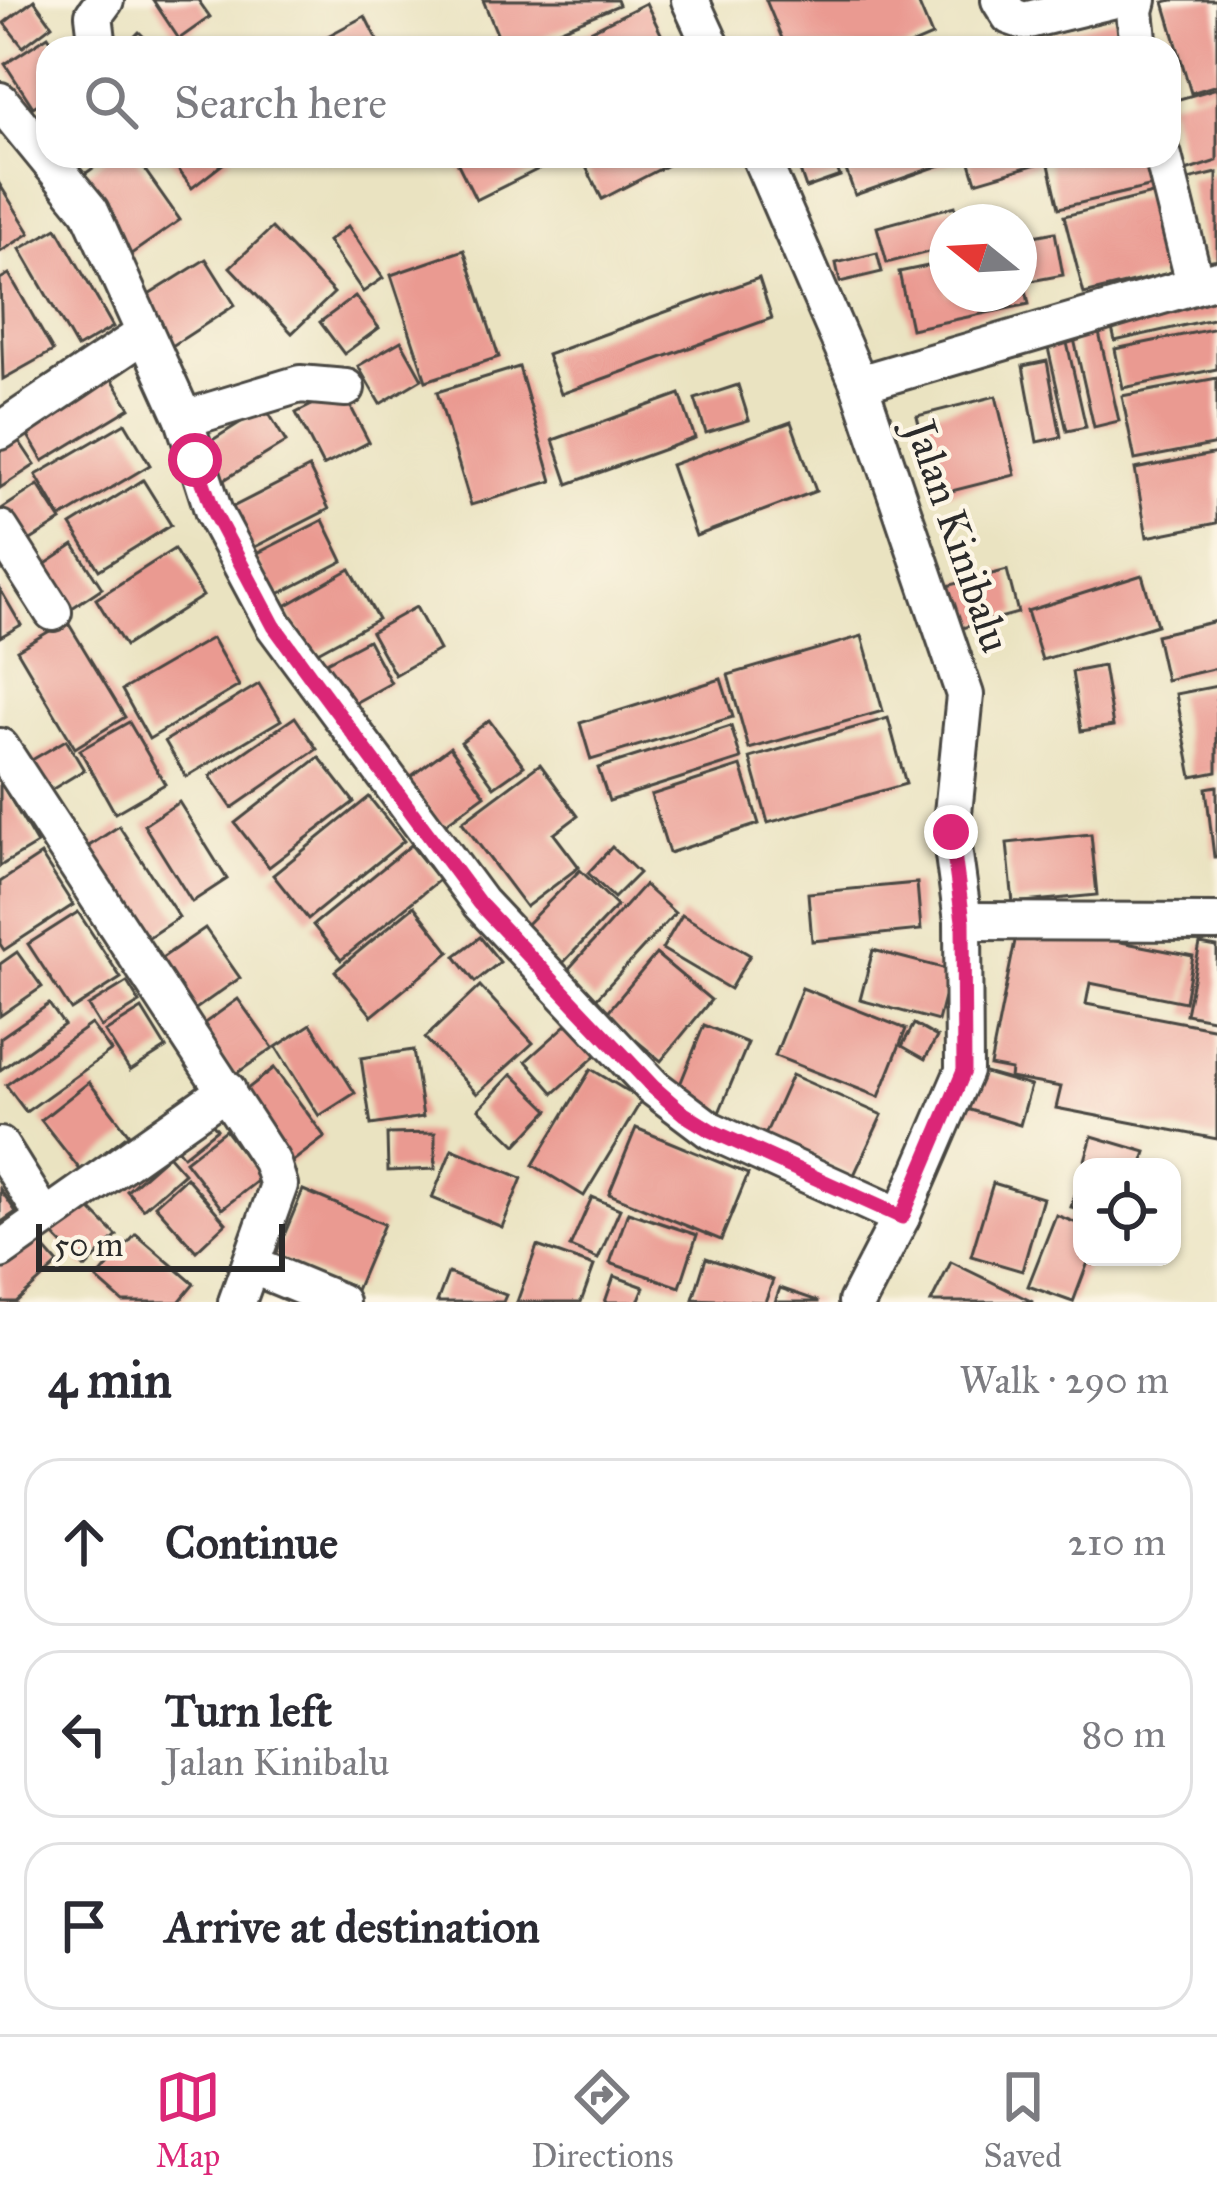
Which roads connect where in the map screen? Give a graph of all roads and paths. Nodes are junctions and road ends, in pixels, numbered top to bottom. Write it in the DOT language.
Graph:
graph roads {
  1 [pos="105,0"];
  2 [pos="690,0"];
  3 [pos="1000,0"];
  4 [pos="1111,0"];
  5 [pos="1138,0"];
  6 [pos="97,36"];
  7 [pos="706,36"];
  8 [pos="1138,36"];
  9 [pos="0,101"];
  10 [pos="36,121"];
  11 [pos="64,168"];
  12 [pos="765,168"];
  13 [pos="1167,168"];
  14 [pos="1206,282"];
  15 [pos="144,334"];
  16 [pos="859,384"];
  17 [pos="346,388"];
  18 [pos="184,419"];
  19 [pos="0,431"];
  20 [pos="0,529"];
  21 [pos="52,612"];
  22 [pos="0,747"];
  23 [pos="963,921"];
  24 [pos="1217,922"];
  25 [pos="227,1090"];
  26 [pos="0,1146"];
  27 [pos="902,1217"];
  28 [pos="45,1218"];
  29 [pos="0,1250"];
  30 [pos="250,1265"];
  31 [pos="237,1302"];
  32 [pos="340,1302"];
  33 [pos="857,1302"];
  1 -- 6 [label="street"];
  2 -- 7 [label="street"];
  3 -- 4 [label="street"];
  5 -- 8 [label="street"];
  9 -- 10 [label="street"];
  11 -- 15 [label="street"];
  12 -- 16 [label="street, Jalan Kinibalu"];
  13 -- 14 [label="street"];
  14 -- 16 [label="street"];
  15 -- 18 [label="street"];
  15 -- 19 [label="street"];
  16 -- 23 [label="street, Jalan Kinibalu"];
  17 -- 18 [label="street"];
  18 -- 27 [label="street"];
  20 -- 21 [label="street"];
  22 -- 25 [label="street"];
  23 -- 24 [label="street"];
  23 -- 27 [label="street, Jalan Kinibalu"];
  25 -- 28 [label="street"];
  25 -- 30 [label="street"];
  26 -- 28 [label="street"];
  27 -- 33 [label="street, Jalan Kinibalu"];
  28 -- 29 [label="street"];
  30 -- 31 [label="street"];
  30 -- 32 [label="street"];
}
